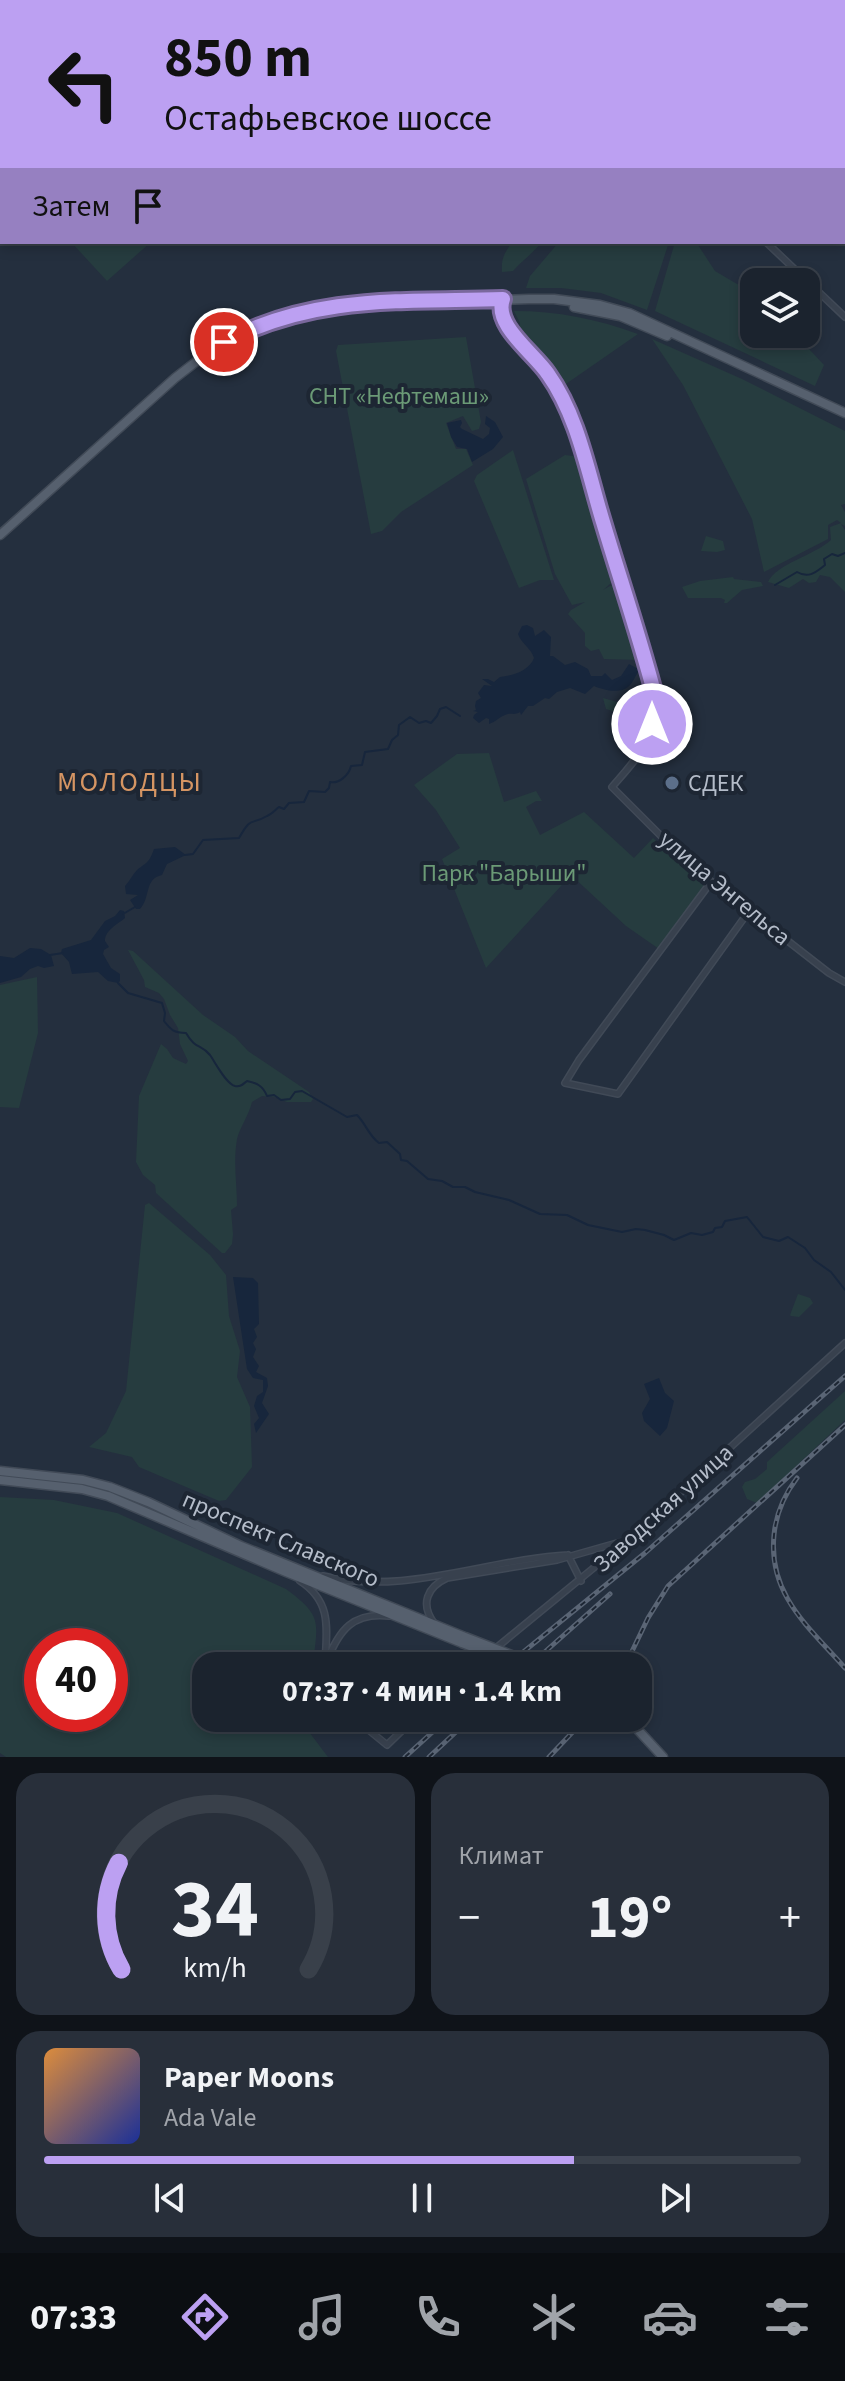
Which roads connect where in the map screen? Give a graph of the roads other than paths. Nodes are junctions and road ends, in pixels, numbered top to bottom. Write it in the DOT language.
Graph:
graph roads {
  1 [pos="768,244"];
  2 [pos="502,302"];
  3 [pos="845,317"];
  4 [pos="845,416"];
  5 [pos="0,538"];
  6 [pos="711,882"];
  7 [pos="749,911"];
  8 [pos="845,982"];
  9 [pos="845,1343"];
  10 [pos="0,1471"];
  11 [pos="0,1480"];
  12 [pos="635,1534"];
  13 [pos="568,1555"];
  14 [pos="287,1569"];
  15 [pos="581,1581"];
  16 [pos="398,1617"];
  17 [pos="438,1627"];
  18 [pos="463,1640"];
  19 [pos="490,1652"];
  20 [pos="492,1652"];
  21 [pos="499,1652"];
  22 [pos="371,1732"];
  23 [pos="400,1732"];
  24 [pos="640,1732"];
  25 [pos="648,1732"];
  26 [pos="663,1757"];
  27 [pos="670,1757"];
  1 -- 3 [label="street"];
  2 -- 4 [label="main road"];
  2 -- 5 [label="main road"];
  2 -- 6 [label="street, улица Энгельса"];
  6 -- 7 [label="street, улица Энгельса"];
  6 -- 7 [label="street"];
  7 -- 8 [label="street, улица Энгельса"];
  9 -- 12 [label="street, Заводская улица"];
  10 -- 14 [label="main road, проспект Славского"];
  11 -- 14 [label="main road, проспект Славского"];
  12 -- 13 [label="street"];
  12 -- 15 [label="street, Заводская улица"];
  13 -- 14 [label="street"];
  13 -- 15 [label="street"];
  13 -- 17 [label="street"];
  14 -- 16 [label="main road, проспект Славского"];
  14 -- 16 [label="street"];
  14 -- 17 [label="main road, проспект Славского"];
  15 -- 20 [label="street, Заводская улица"];
  16 -- 18 [label="main road, проспект Славского"];
  17 -- 18 [label="main road, проспект Славского"];
  18 -- 19 [label="main road, проспект Славского, bridge"];
  18 -- 21 [label="main road, проспект Славского, bridge"];
  22 -- 23 [label="street"];
  24 -- 26 [label="main road"];
  25 -- 27 [label="main road"];
}
